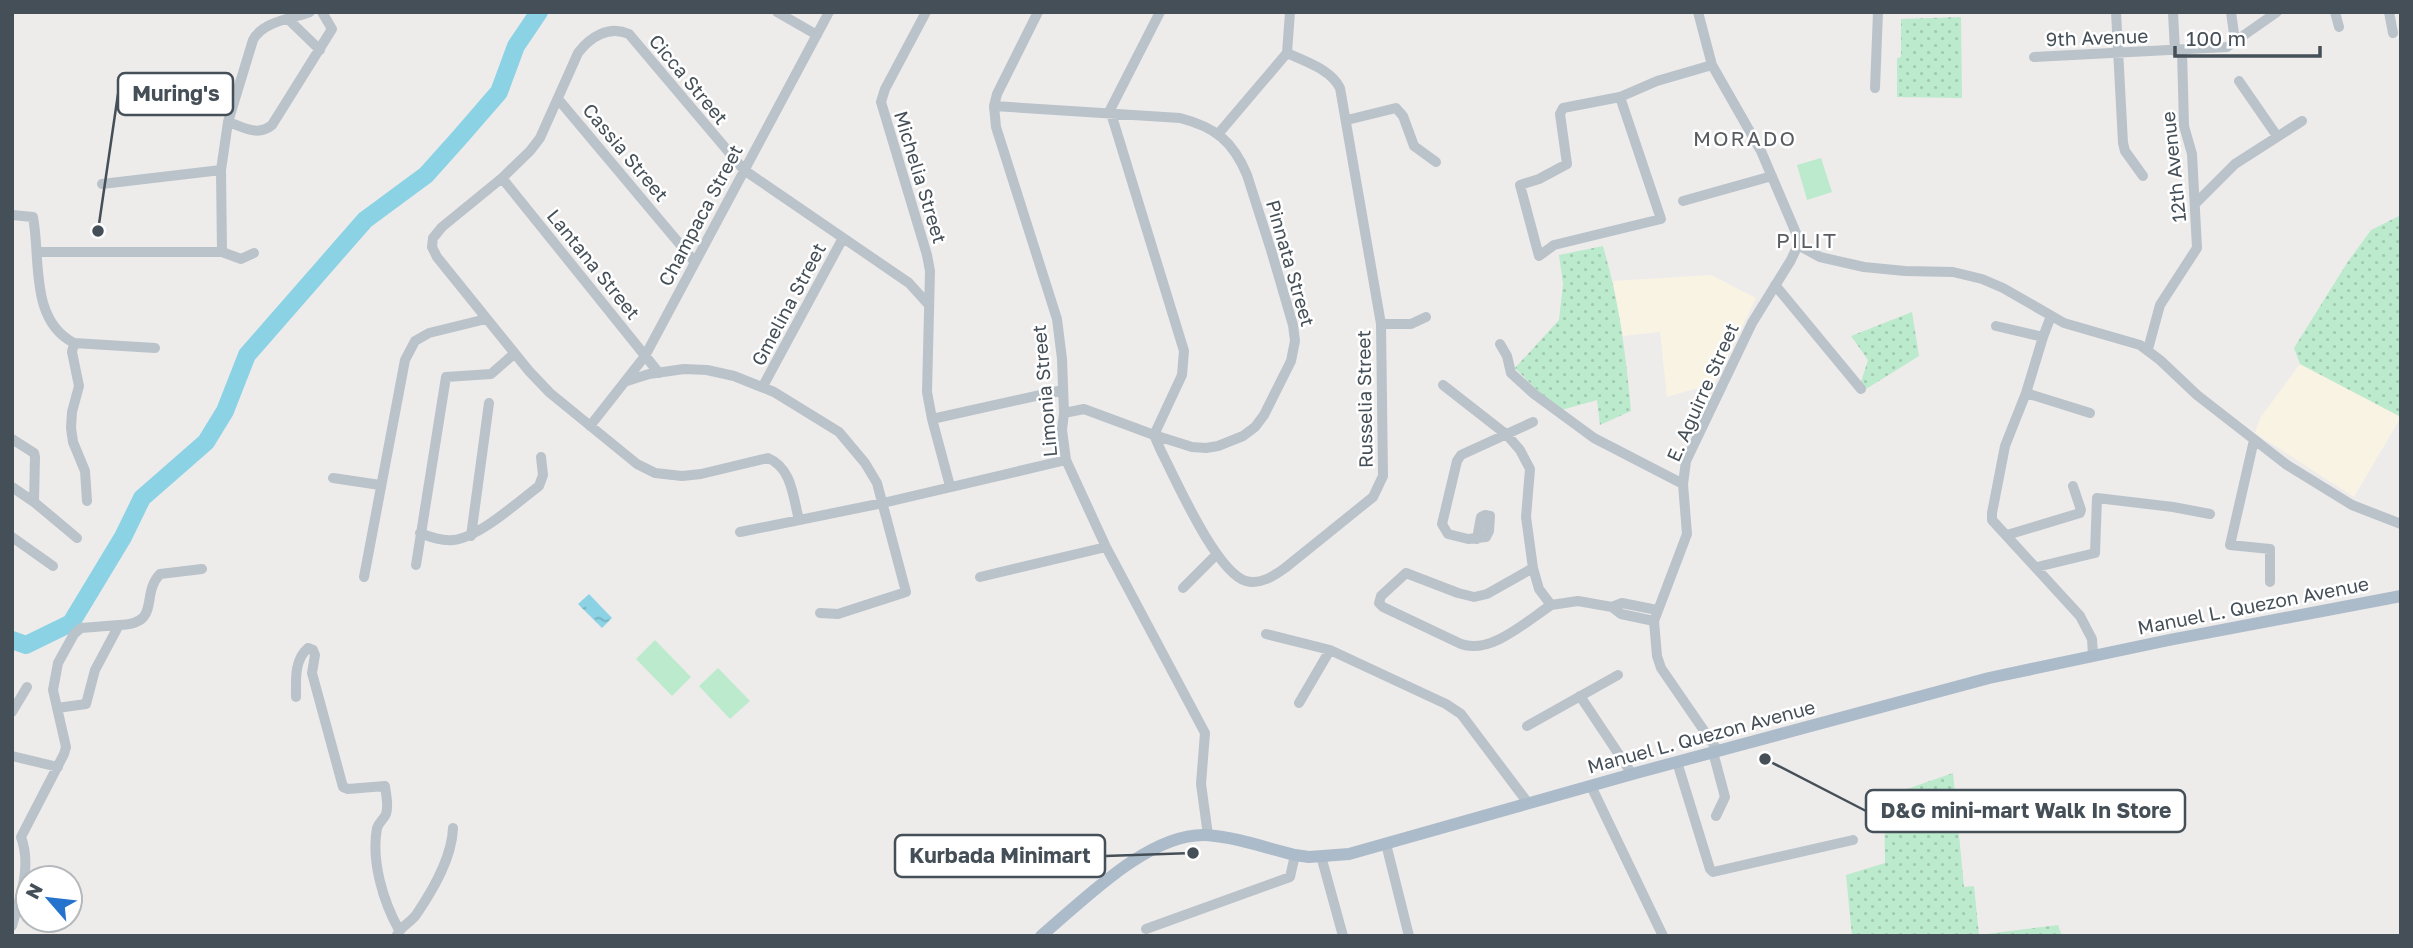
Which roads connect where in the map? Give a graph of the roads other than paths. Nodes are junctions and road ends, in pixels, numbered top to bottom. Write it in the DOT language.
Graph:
graph roads {
  1 [pos="310,12"];
  2 [pos="322,12"];
  3 [pos="777,12"];
  4 [pos="829,12"];
  5 [pos="926,12"];
  6 [pos="1038,12"];
  7 [pos="1160,12"];
  8 [pos="1290,12"];
  9 [pos="1698,12"];
  10 [pos="1878,12"];
  11 [pos="2116,12"];
  12 [pos="2172,12"];
  13 [pos="2231,12"];
  14 [pos="2277,12"];
  15 [pos="2335,12"];
  16 [pos="2389,12"];
  17 [pos="289,20"];
  18 [pos="2339,27"];
  19 [pos="2393,33"];
  20 [pos="817,35"];
  21 [pos="2235,41"];
  22 [pos="320,50"];
  23 [pos="2178,51"];
  24 [pos="1287,53"];
  25 [pos="2118,54"];
  26 [pos="2034,57"];
  27 [pos="1712,65"];
  28 [pos="2239,81"];
  29 [pos="1875,88"];
  30 [pos="1620,97"];
  31 [pos="558,99"];
  32 [pos="994,106"];
  33 [pos="1111,115"];
  34 [pos="1347,120"];
  35 [pos="2302,121"];
  36 [pos="228,122"];
  37 [pos="1219,133"];
  38 [pos="2277,136"];
  39 [pos="1436,162"];
  40 [pos="221,170"];
  41 [pos="744,170"];
  42 [pos="1772,176"];
  43 [pos="2143,176"];
  44 [pos="502,178"];
  45 [pos="102,184"];
  46 [pos="1683,201"];
  47 [pos="2196,203"];
  48 [pos="12,215"];
  49 [pos="843,238"];
  50 [pos="1798,245"];
  51 [pos="222,252"];
  52 [pos="38,253"];
  53 [pos="254,253"];
  54 [pos="694,261"];
  55 [pos="930,271"];
  56 [pos="909,283"];
  57 [pos="1775,285"];
  58 [pos="928,304"];
  59 [pos="2051,316"];
  60 [pos="1426,317"];
  61 [pos="486,318"];
  62 [pos="1381,324"];
  63 [pos="1996,326"];
  64 [pos="2043,337"];
  65 [pos="74,343"];
  66 [pos="1500,344"];
  67 [pos="155,348"];
  68 [pos="2148,349"];
  69 [pos="514,354"];
  70 [pos="645,356"];
  71 [pos="659,373"];
  72 [pos="627,381"];
  73 [pos="1443,385"];
  74 [pos="763,386"];
  75 [pos="1861,389"];
  76 [pos="1063,390"];
  77 [pos="2026,393"];
  78 [pos="489,403"];
  79 [pos="2090,413"];
  80 [pos="1064,414"];
  81 [pos="932,419"];
  82 [pos="1534,422"];
  83 [pos="590,426"];
  84 [pos="1154,435"];
  85 [pos="1507,435"];
  86 [pos="12,439"];
  87 [pos="2254,440"];
  88 [pos="541,457"];
  89 [pos="1066,460"];
  90 [pos="333,478"];
  91 [pos="1682,484"];
  92 [pos="380,485"];
  93 [pos="950,486"];
  94 [pos="2073,486"];
  95 [pos="12,487"];
  96 [pos="87,501"];
  97 [pos="34,502"];
  98 [pos="883,503"];
  99 [pos="2210,514"];
  100 [pos="799,520"];
  101 [pos="2401,524"];
  102 [pos="740,532"];
  103 [pos="420,533"];
  104 [pos="2007,535"];
  105 [pos="471,536"];
  106 [pos="12,537"];
  107 [pos="77,538"];
  108 [pos="1477,539"];
  109 [pos="1106,547"];
  110 [pos="1216,555"];
  111 [pos="416,565"];
  112 [pos="52,566"];
  113 [pos="2037,567"];
  114 [pos="1533,568"];
  115 [pos="202,569"];
  116 [pos="364,577"];
  117 [pos="980,577"];
  118 [pos="2270,582"];
  119 [pos="1183,588"];
  120 [pos="2401,596"];
  121 [pos="1551,605"];
  122 [pos="820,613"];
  123 [pos="1655,616"];
  124 [pos="119,625"];
  125 [pos="1266,634"];
  126 [pos="1330,650"];
  127 [pos="2093,656"];
  128 [pos="1618,675"];
  129 [pos="27,687"];
  130 [pos="1580,696"];
  131 [pos="296,697"];
  132 [pos="1299,703"];
  133 [pos="57,708"];
  134 [pos="12,712"];
  135 [pos="1527,726"];
  136 [pos="1716,752"];
  137 [pos="12,755"];
  138 [pos="1677,762"];
  139 [pos="58,767"];
  140 [pos="1632,774"];
  141 [pos="1591,786"];
  142 [pos="1528,803"];
  143 [pos="1716,817"];
  144 [pos="453,828"];
  145 [pos="1208,835"];
  146 [pos="17,838"];
  147 [pos="1853,840"];
  148 [pos="1386,844"];
  149 [pos="1295,855"];
  150 [pos="1321,856"];
  151 [pos="12,926"];
  152 [pos="1146,929"];
  153 [pos="398,933"];
  154 [pos="1041,936"];
  155 [pos="1343,936"];
  156 [pos="1409,936"];
  157 [pos="1663,936"];
  1 -- 17 [label="street"];
  2 -- 22 [label="street"];
  3 -- 20 [label="street"];
  4 -- 20 [label="street, Champaca Street"];
  5 -- 55 [label="street, Michelia Street"];
  6 -- 32 [label="street"];
  7 -- 33 [label="street"];
  8 -- 24 [label="street"];
  9 -- 27 [label="street"];
  10 -- 29 [label="street"];
  11 -- 25 [label="street"];
  12 -- 23 [label="street, 12th Avenue"];
  13 -- 21 [label="street"];
  14 -- 21 [label="street, 9th Avenue"];
  15 -- 18 [label="street"];
  16 -- 19 [label="street"];
  17 -- 22 [label="street"];
  17 -- 36 [label="street"];
  20 -- 41 [label="street, Champaca Street"];
  21 -- 23 [label="street, 9th Avenue"];
  22 -- 36 [label="street"];
  23 -- 25 [label="street, 9th Avenue"];
  23 -- 47 [label="street, 12th Avenue"];
  24 -- 34 [label="street, Russelia Street"];
  24 -- 37 [label="street"];
  25 -- 26 [label="street, 9th Avenue"];
  25 -- 43 [label="street"];
  27 -- 30 [label="street"];
  27 -- 42 [label="street"];
  28 -- 38 [label="street"];
  30 -- 30 [label="street"];
  31 -- 41 [label="street, Cicca Street"];
  31 -- 44 [label="street, Cicca Street"];
  31 -- 54 [label="street, Cassia Street"];
  32 -- 33 [label="street, Pinnata Street"];
  32 -- 76 [label="street, Limonia Street"];
  33 -- 37 [label="street, Pinnata Street"];
  33 -- 84 [label="street"];
  34 -- 39 [label="street"];
  34 -- 62 [label="street, Russelia Street"];
  35 -- 38 [label="street"];
  36 -- 40 [label="street"];
  37 -- 84 [label="street, Pinnata Street"];
  38 -- 47 [label="street"];
  40 -- 45 [label="street"];
  40 -- 51 [label="street"];
  41 -- 49 [label="street, Cicca Street"];
  41 -- 54 [label="street, Champaca Street"];
  42 -- 46 [label="street"];
  42 -- 50 [label="street"];
  44 -- 61 [label="street, Cicca Street"];
  44 -- 70 [label="street, Lantana Street"];
  47 -- 68 [label="street, 12th Avenue"];
  48 -- 52 [label="street"];
  49 -- 56 [label="street, Cicca Street"];
  49 -- 74 [label="street, Gmelina Street"];
  50 -- 57 [label="street, E. Aguirre Street"];
  50 -- 59 [label="street"];
  51 -- 52 [label="street"];
  51 -- 53 [label="street"];
  52 -- 65 [label="street"];
  54 -- 70 [label="street, Champaca Street"];
  55 -- 56 [label="street"];
  55 -- 58 [label="street, Michelia Street"];
  56 -- 58 [label="street, Cicca Street"];
  57 -- 75 [label="street"];
  57 -- 91 [label="street, E. Aguirre Street"];
  58 -- 81 [label="street, Michelia Street"];
  59 -- 64 [label="street"];
  59 -- 68 [label="street"];
  60 -- 62 [label="street"];
  61 -- 69 [label="street, Cicca Street"];
  61 -- 92 [label="street"];
  62 -- 110 [label="street, Russelia Street"];
  63 -- 64 [label="street"];
  64 -- 77 [label="street"];
  65 -- 67 [label="street"];
  65 -- 96 [label="street"];
  66 -- 91 [label="street"];
  68 -- 87 [label="street"];
  69 -- 83 [label="street, Cicca Street"];
  69 -- 103 [label="street"];
  70 -- 71 [label="street, Lantana Street"];
  70 -- 72 [label="street, Champaca Street"];
  71 -- 72 [label="street"];
  71 -- 74 [label="street"];
  72 -- 83 [label="street, Champaca Street"];
  73 -- 85 [label="street"];
  74 -- 98 [label="street"];
  76 -- 80 [label="street, Limonia Street"];
  76 -- 81 [label="street"];
  77 -- 79 [label="street"];
  77 -- 104 [label="street"];
  78 -- 105 [label="street"];
  80 -- 84 [label="street, Pinnata Street"];
  80 -- 89 [label="street, Limonia Street"];
  81 -- 93 [label="street, Michelia Street"];
  82 -- 85 [label="street"];
  83 -- 100 [label="street, Cicca Street"];
  84 -- 110 [label="street, Russelia Street"];
  85 -- 108 [label="street"];
  85 -- 114 [label="street"];
  86 -- 97 [label="street"];
  87 -- 101 [label="street"];
  87 -- 118 [label="street"];
  88 -- 105 [label="street"];
  89 -- 93 [label="street"];
  89 -- 109 [label="street, Limonia Street"];
  90 -- 92 [label="street"];
  91 -- 123 [label="street, E. Aguirre Street"];
  92 -- 116 [label="street"];
  93 -- 98 [label="street"];
  94 -- 104 [label="street"];
  95 -- 97 [label="street"];
  97 -- 107 [label="street"];
  98 -- 100 [label="street"];
  98 -- 122 [label="street"];
  99 -- 113 [label="street"];
  100 -- 102 [label="street"];
  103 -- 105 [label="street"];
  103 -- 111 [label="street"];
  104 -- 113 [label="street"];
  106 -- 112 [label="street"];
  109 -- 117 [label="street"];
  109 -- 145 [label="street, Limonia Street"];
  110 -- 119 [label="street"];
  113 -- 127 [label="street"];
  114 -- 121 [label="street"];
  114 -- 121 [label="street"];
  115 -- 124 [label="street"];
  120 -- 127 [label="main road, Manuel L. Quezon Avenue"];
  121 -- 123 [label="street"];
  123 -- 136 [label="street, E. Aguirre Street"];
  124 -- 133 [label="street"];
  124 -- 133 [label="street"];
  125 -- 126 [label="street"];
  126 -- 132 [label="street"];
  126 -- 142 [label="street"];
  127 -- 136 [label="main road, Manuel L. Quezon Avenue"];
  128 -- 130 [label="street"];
  129 -- 134 [label="street"];
  130 -- 135 [label="street"];
  130 -- 140 [label="street"];
  131 -- 153 [label="street"];
  133 -- 139 [label="street"];
  136 -- 138 [label="main road, Manuel L. Quezon Avenue"];
  136 -- 143 [label="street, E. Aguirre Street"];
  137 -- 139 [label="street"];
  138 -- 140 [label="main road, Manuel L. Quezon Avenue"];
  138 -- 147 [label="street"];
  139 -- 146 [label="street"];
  140 -- 141 [label="main road, Manuel L. Quezon Avenue"];
  141 -- 142 [label="main road, Manuel L. Quezon Avenue"];
  141 -- 157 [label="street"];
  142 -- 148 [label="main road, Manuel L. Quezon Avenue"];
  144 -- 153 [label="street"];
  145 -- 149 [label="main road, Manuel L. Quezon Avenue"];
  145 -- 154 [label="main road, Manuel L. Quezon Avenue"];
  146 -- 151 [label="street"];
  148 -- 150 [label="main road, Manuel L. Quezon Avenue"];
  148 -- 156 [label="street"];
  149 -- 150 [label="main road, Manuel L. Quezon Avenue"];
  149 -- 152 [label="street"];
  150 -- 155 [label="street"];
}
